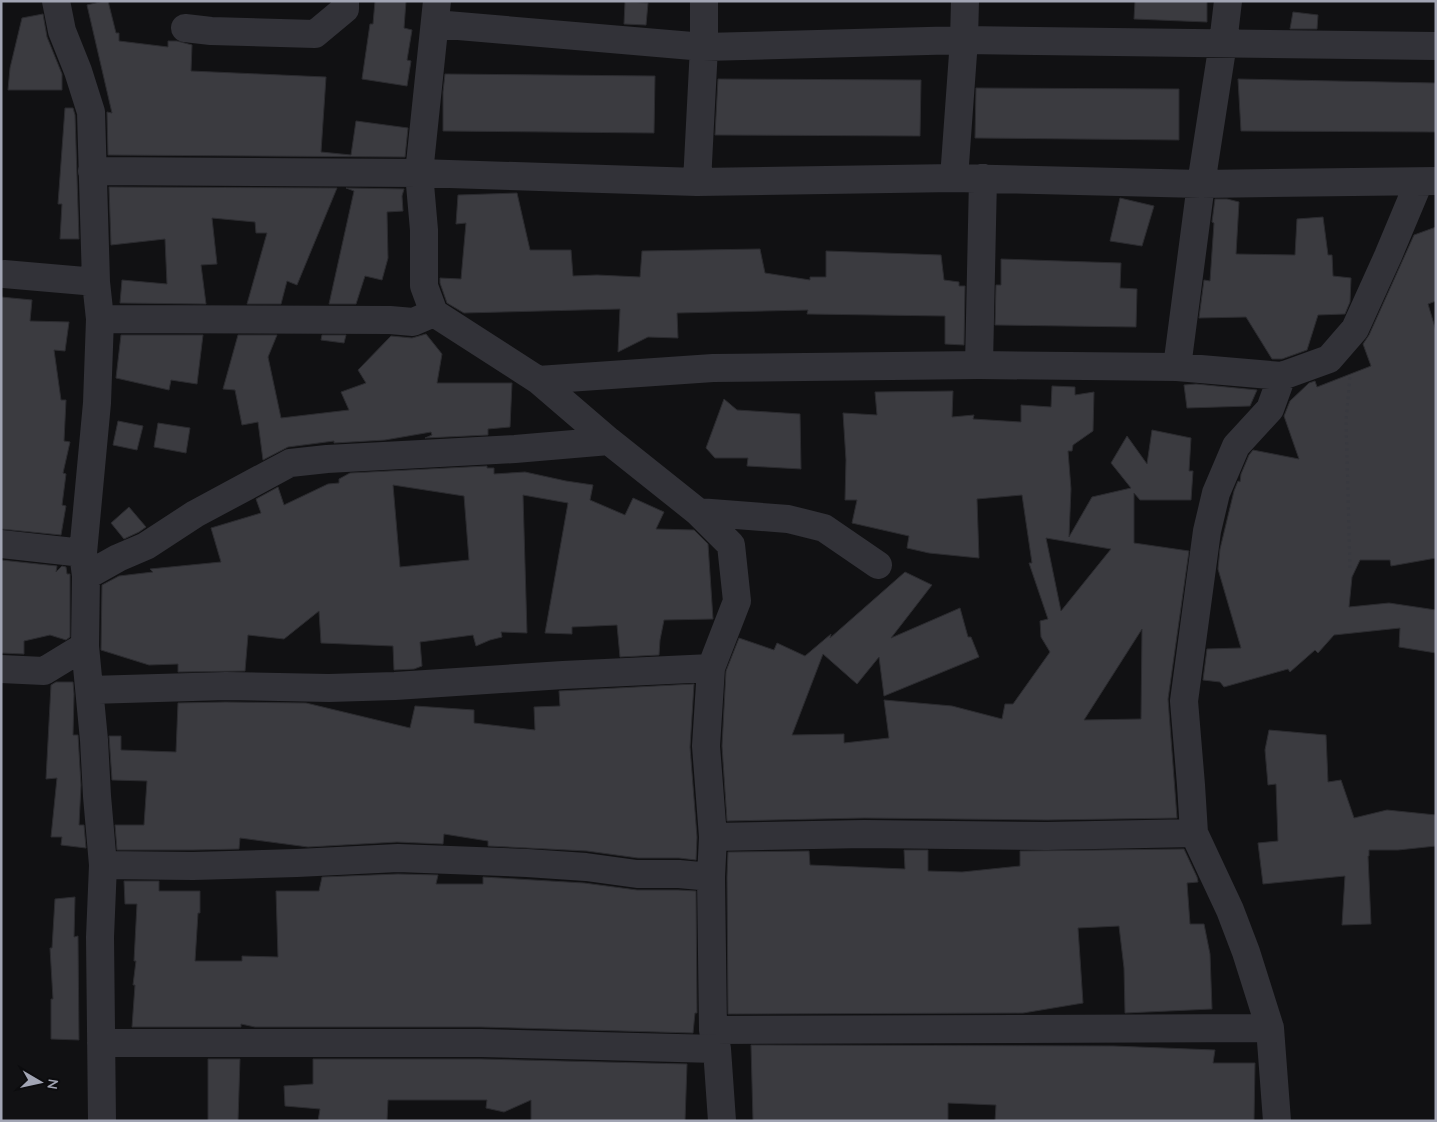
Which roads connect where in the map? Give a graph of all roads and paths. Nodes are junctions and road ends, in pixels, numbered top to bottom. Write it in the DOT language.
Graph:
graph roads {
  1 [pos="56,1"];
  2 [pos="346,1"];
  3 [pos="704,1"];
  4 [pos="965,1"];
  5 [pos="1228,1"];
  6 [pos="436,12"];
  7 [pos="185,28"];
  8 [pos="964,40"];
  9 [pos="1223,44"];
  10 [pos="1436,46"];
  11 [pos="704,47"];
  12 [pos="92,171"];
  13 [pos="419,173"];
  14 [pos="954,178"];
  15 [pos="983,178"];
  16 [pos="698,182"];
  17 [pos="1427,182"];
  18 [pos="1201,184"];
  19 [pos="4,274"];
  20 [pos="96,282"];
  21 [pos="434,313"];
  22 [pos="100,319"];
  23 [pos="979,365"];
  24 [pos="1177,367"];
  25 [pos="1350,374"];
  26 [pos="1282,376"];
  27 [pos="538,380"];
  28 [pos="609,442"];
  29 [pos="698,512"];
  30 [pos="1,544"];
  31 [pos="84,564"];
  32 [pos="878,565"];
  33 [pos="1350,568"];
  34 [pos="85,646"];
  35 [pos="711,668"];
  36 [pos="1,669"];
  37 [pos="90,690"];
  38 [pos="1194,833"];
  39 [pos="714,837"];
  40 [pos="103,865"];
  41 [pos="711,877"];
  42 [pos="1270,1028"];
  43 [pos="715,1040"];
  44 [pos="101,1042"];
  45 [pos="102,1121"];
  46 [pos="722,1121"];
  47 [pos="1277,1121"];
  1 -- 12 [label="street"];
  2 -- 7 [label="street"];
  3 -- 11 [label="street"];
  4 -- 8 [label="street"];
  5 -- 9 [label="street"];
  6 -- 11 [label="street"];
  6 -- 13 [label="street"];
  8 -- 9 [label="street"];
  8 -- 11 [label="street"];
  8 -- 14 [label="street"];
  9 -- 10 [label="street"];
  9 -- 18 [label="street"];
  11 -- 16 [label="street"];
  12 -- 13 [label="street"];
  12 -- 20 [label="street"];
  13 -- 16 [label="street"];
  13 -- 21 [label="street"];
  14 -- 15 [label="street"];
  14 -- 16 [label="street"];
  15 -- 18 [label="street"];
  15 -- 23 [label="street"];
  17 -- 18 [label="street"];
  17 -- 26 [label="street"];
  18 -- 24 [label="street"];
  19 -- 20 [label="street"];
  20 -- 22 [label="street"];
  21 -- 22 [label="street"];
  21 -- 27 [label="street"];
  22 -- 31 [label="street"];
  23 -- 24 [label="street"];
  23 -- 27 [label="street"];
  24 -- 26 [label="street"];
  25 -- 33 [label="path"];
  26 -- 38 [label="street"];
  27 -- 28 [label="street"];
  28 -- 29 [label="street"];
  28 -- 31 [label="street"];
  29 -- 32 [label="street"];
  29 -- 35 [label="street"];
  30 -- 31 [label="street"];
  31 -- 34 [label="street"];
  34 -- 36 [label="street"];
  34 -- 37 [label="street"];
  35 -- 37 [label="street"];
  35 -- 39 [label="street"];
  37 -- 40 [label="street"];
  38 -- 39 [label="street"];
  38 -- 42 [label="street"];
  39 -- 41 [label="street"];
  40 -- 41 [label="street"];
  40 -- 44 [label="street"];
  41 -- 43 [label="street"];
  42 -- 43 [label="street"];
  42 -- 47 [label="street"];
  43 -- 44 [label="street"];
  43 -- 46 [label="street"];
  44 -- 45 [label="street"];
}
